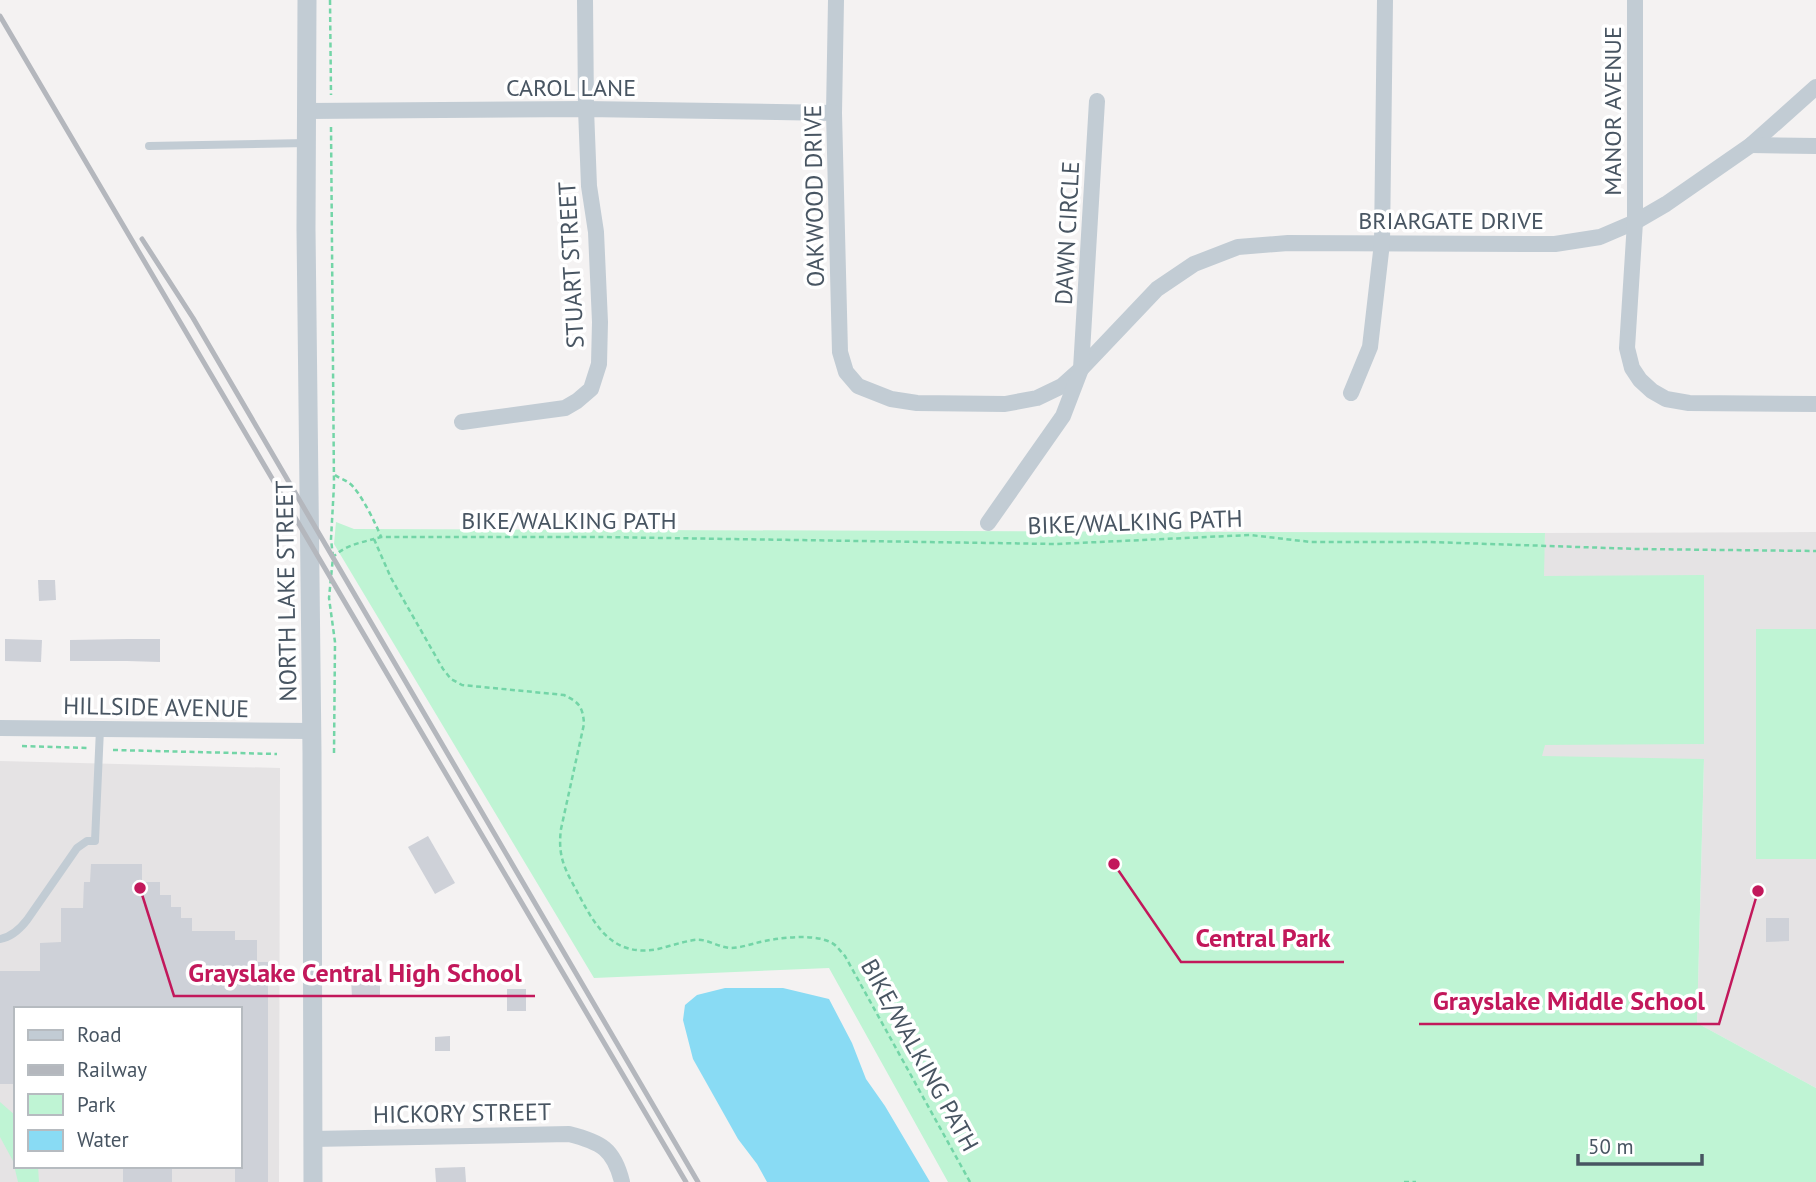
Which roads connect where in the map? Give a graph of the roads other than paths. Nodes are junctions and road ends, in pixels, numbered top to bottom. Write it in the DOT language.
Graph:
graph roads {
  1 [pos="307,0"];
  2 [pos="585,0"];
  3 [pos="836,0"];
  4 [pos="1385,0"];
  5 [pos="1635,0"];
  6 [pos="1816,87"];
  7 [pos="1097,101"];
  8 [pos="586,109"];
  9 [pos="307,111"];
  10 [pos="834,113"];
  11 [pos="307,143"];
  12 [pos="1751,145"];
  13 [pos="149,146"];
  14 [pos="1816,146"];
  15 [pos="1635,222"];
  16 [pos="1382,243"];
  17 [pos="1081,369"];
  18 [pos="858,386"];
  19 [pos="1351,393"];
  20 [pos="1816,404"];
  21 [pos="462,422"];
  22 [pos="988,523"];
  23 [pos="0,728"];
  24 [pos="100,729"];
  25 [pos="312,731"];
  26 [pos="0,939"];
  27 [pos="312,1139"];
  28 [pos="313,1182"];
  29 [pos="622,1182"];
  1 -- 9 [label="street, NORTH LAKE STREET"];
  2 -- 8 [label="street, STUART STREET"];
  3 -- 10 [label="street, OAKWOOD DRIVE"];
  4 -- 16 [label="street"];
  5 -- 15 [label="street, MANOR AVENUE"];
  6 -- 12 [label="street, BRIARGATE DRIVE"];
  7 -- 17 [label="street, DAWN CIRCLE"];
  8 -- 9 [label="street, CAROL LANE"];
  8 -- 10 [label="street, CAROL LANE"];
  8 -- 21 [label="street, STUART STREET"];
  9 -- 11 [label="street, NORTH LAKE STREET"];
  10 -- 18 [label="street, OAKWOOD DRIVE"];
  11 -- 13 [label="lane"];
  11 -- 25 [label="street, NORTH LAKE STREET"];
  12 -- 14 [label="street"];
  12 -- 15 [label="street, BRIARGATE DRIVE"];
  15 -- 16 [label="street, BRIARGATE DRIVE"];
  15 -- 20 [label="street, MANOR AVENUE"];
  16 -- 17 [label="street, BRIARGATE DRIVE"];
  16 -- 19 [label="street"];
  17 -- 18 [label="street, BRIARGATE DRIVE"];
  17 -- 22 [label="street, BRIARGATE DRIVE"];
  23 -- 24 [label="street, HILLSIDE AVENUE"];
  24 -- 25 [label="street, HILLSIDE AVENUE"];
  24 -- 26 [label="lane"];
  25 -- 27 [label="street, NORTH LAKE STREET"];
  27 -- 28 [label="street, NORTH LAKE STREET"];
  27 -- 29 [label="street, HICKORY STREET"];
}
